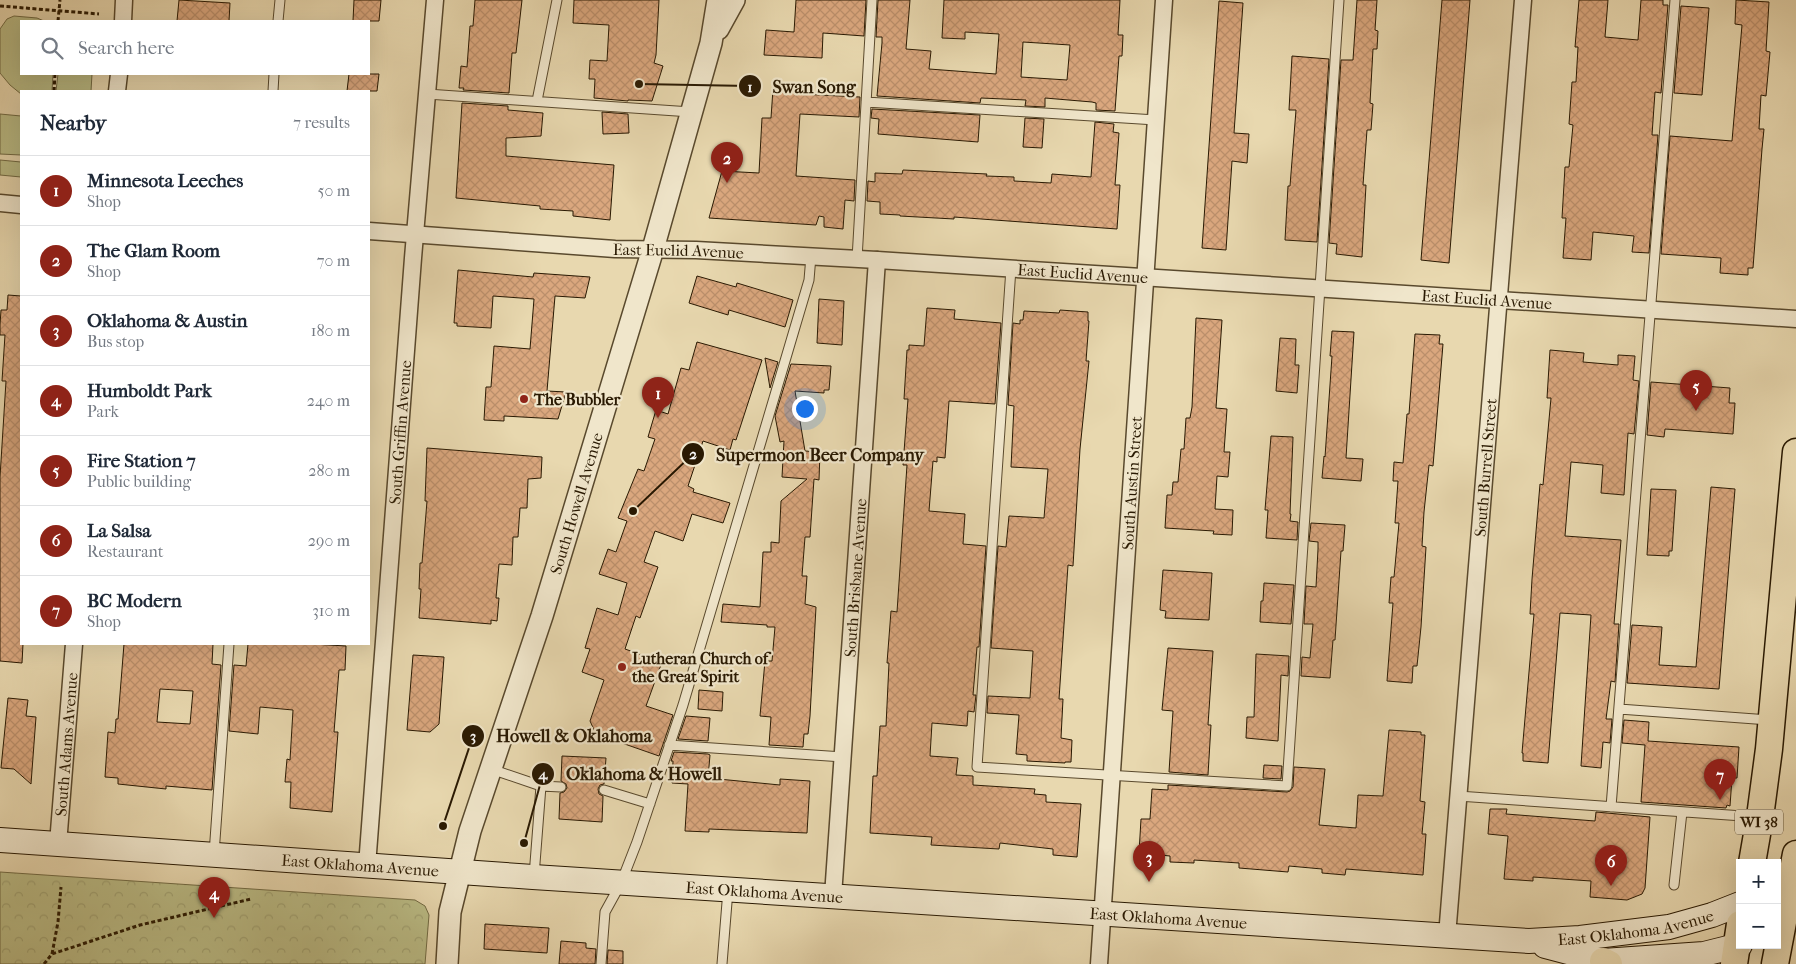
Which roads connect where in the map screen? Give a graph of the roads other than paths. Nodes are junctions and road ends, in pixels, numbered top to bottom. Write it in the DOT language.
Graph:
graph roads {
  1 [pos="124,0"];
  2 [pos="280,0"];
  3 [pos="435,0"];
  4 [pos="557,0"];
  5 [pos="718,0"];
  6 [pos="734,0"];
  7 [pos="872,0"];
  8 [pos="1164,0"];
  9 [pos="1340,0"];
  10 [pos="1523,0"];
  11 [pos="1676,0"];
  12 [pos="123,20"];
  13 [pos="278,20"];
  14 [pos="711,43"];
  15 [pos="119,75"];
  16 [pos="274,75"];
  17 [pos="117,90"];
  18 [pos="273,90"];
  19 [pos="427,94"];
  20 [pos="537,101"];
  21 [pos="866,102"];
  22 [pos="691,112"];
  23 [pos="1156,120"];
  24 [pos="0,204"];
  25 [pos="20,205"];
  26 [pos="370,230"];
  27 [pos="415,234"];
  28 [pos="652,249"];
  29 [pos="811,256"];
  30 [pos="857,259"];
  31 [pos="877,260"];
  32 [pos="1011,268"];
  33 [pos="1145,277"];
  34 [pos="1320,288"];
  35 [pos="1499,300"];
  36 [pos="1651,310"];
  37 [pos="1796,319"];
  38 [pos="1796,452"];
  39 [pos="74,645"];
  40 [pos="229,645"];
  41 [pos="1619,710"];
  42 [pos="1772,720"];
  43 [pos="669,745"];
  44 [pos="843,757"];
  45 [pos="491,769"];
  46 [pos="1112,775"];
  47 [pos="541,786"];
  48 [pos="561,787"];
  49 [pos="604,790"];
  50 [pos="1458,796"];
  51 [pos="650,804"];
  52 [pos="1611,807"];
  53 [pos="1682,812"];
  54 [pos="1760,817"];
  55 [pos="0,840"];
  56 [pos="58,844"];
  57 [pos="1796,854"];
  58 [pos="214,855"];
  59 [pos="1753,859"];
  60 [pos="367,866"];
  61 [pos="460,872"];
  62 [pos="534,877"];
  63 [pos="621,882"];
  64 [pos="1788,884"];
  65 [pos="1674,885"];
  66 [pos="728,890"];
  67 [pos="833,896"];
  68 [pos="1736,906"];
  69 [pos="1102,914"];
  70 [pos="1785,927"];
  71 [pos="1448,936"];
  72 [pos="1529,941"];
  73 [pos="1736,945"];
  74 [pos="1605,963"];
  75 [pos="447,964"];
  76 [pos="601,964"];
  77 [pos="722,964"];
  78 [pos="1099,964"];
  79 [pos="1775,964"];
  1 -- 12 [label="street"];
  2 -- 13 [label="lane"];
  3 -- 19 [label="street, South Griffin Avenue"];
  4 -- 20 [label="lane"];
  5 -- 14 [label="street, South Howell Avenue"];
  6 -- 14 [label="street, South Howell Avenue"];
  7 -- 21 [label="lane"];
  8 -- 23 [label="street, South Austin Street"];
  9 -- 34 [label="lane"];
  10 -- 35 [label="street, South Burrell Street"];
  11 -- 36 [label="lane"];
  14 -- 22 [label="street, South Howell Avenue"];
  15 -- 17 [label="street"];
  16 -- 18 [label="lane"];
  19 -- 20 [label="lane"];
  19 -- 27 [label="street, South Griffin Avenue"];
  20 -- 22 [label="lane"];
  21 -- 23 [label="lane"];
  21 -- 30 [label="lane"];
  22 -- 28 [label="street, South Howell Avenue"];
  23 -- 33 [label="street, South Austin Street"];
  24 -- 25 [label="street"];
  26 -- 27 [label="street, East Euclid Avenue"];
  27 -- 28 [label="street, East Euclid Avenue"];
  27 -- 60 [label="street, South Griffin Avenue"];
  28 -- 29 [label="street, East Euclid Avenue"];
  28 -- 45 [label="street, South Howell Avenue"];
  29 -- 30 [label="street, East Euclid Avenue"];
  29 -- 43 [label="lane"];
  30 -- 31 [label="street, East Euclid Avenue"];
  31 -- 32 [label="street, East Euclid Avenue"];
  31 -- 44 [label="street, South Brisbane Avenue"];
  32 -- 33 [label="street, East Euclid Avenue"];
  32 -- 46 [label="lane"];
  33 -- 34 [label="street, East Euclid Avenue"];
  33 -- 46 [label="street, South Austin Street"];
  34 -- 35 [label="street, East Euclid Avenue"];
  34 -- 46 [label="lane"];
  35 -- 36 [label="street, East Euclid Avenue"];
  35 -- 50 [label="street, South Burrell Street"];
  36 -- 37 [label="street, East Euclid Avenue"];
  36 -- 41 [label="lane"];
  38 -- 42 [label="main road, WI 38"];
  39 -- 56 [label="street, South Adams Avenue"];
  40 -- 58 [label="lane"];
  41 -- 42 [label="lane"];
  41 -- 52 [label="lane"];
  42 -- 54 [label="main road, WI 38"];
  43 -- 44 [label="lane"];
  43 -- 51 [label="lane"];
  44 -- 67 [label="street, South Brisbane Avenue"];
  45 -- 47 [label="lane"];
  45 -- 61 [label="street, South Howell Avenue"];
  46 -- 69 [label="street, South Austin Street"];
  47 -- 48 [label="lane"];
  47 -- 62 [label="lane"];
  49 -- 51 [label="lane"];
  50 -- 52 [label="lane"];
  50 -- 71 [label="street, South Burrell Street"];
  51 -- 63 [label="lane"];
  52 -- 53 [label="lane"];
  53 -- 54 [label="lane"];
  53 -- 65 [label="lane"];
  54 -- 59 [label="main road, WI 38"];
  55 -- 56 [label="main road, East Oklahoma Avenue"];
  56 -- 58 [label="main road, East Oklahoma Avenue"];
  57 -- 64 [label="main road, WI 38"];
  58 -- 60 [label="main road, East Oklahoma Avenue"];
  60 -- 61 [label="main road, East Oklahoma Avenue"];
  61 -- 62 [label="main road, East Oklahoma Avenue"];
  61 -- 75 [label="street, South Howell Avenue"];
  62 -- 63 [label="main road, East Oklahoma Avenue"];
  63 -- 66 [label="main road, East Oklahoma Avenue"];
  63 -- 76 [label="lane"];
  64 -- 70 [label="main road, WI 38"];
  66 -- 67 [label="main road, East Oklahoma Avenue"];
  66 -- 77 [label="lane"];
  67 -- 69 [label="main road, East Oklahoma Avenue"];
  68 -- 72 [label="main road, East Oklahoma Avenue"];
  69 -- 71 [label="main road, East Oklahoma Avenue"];
  69 -- 78 [label="street, South Austin Street"];
  70 -- 79 [label="main road, WI 38"];
  71 -- 72 [label="main road, East Oklahoma Avenue"];
  72 -- 74 [label="main road, East Oklahoma Avenue"];
  73 -- 74 [label="main road, East Oklahoma Avenue"];
}
